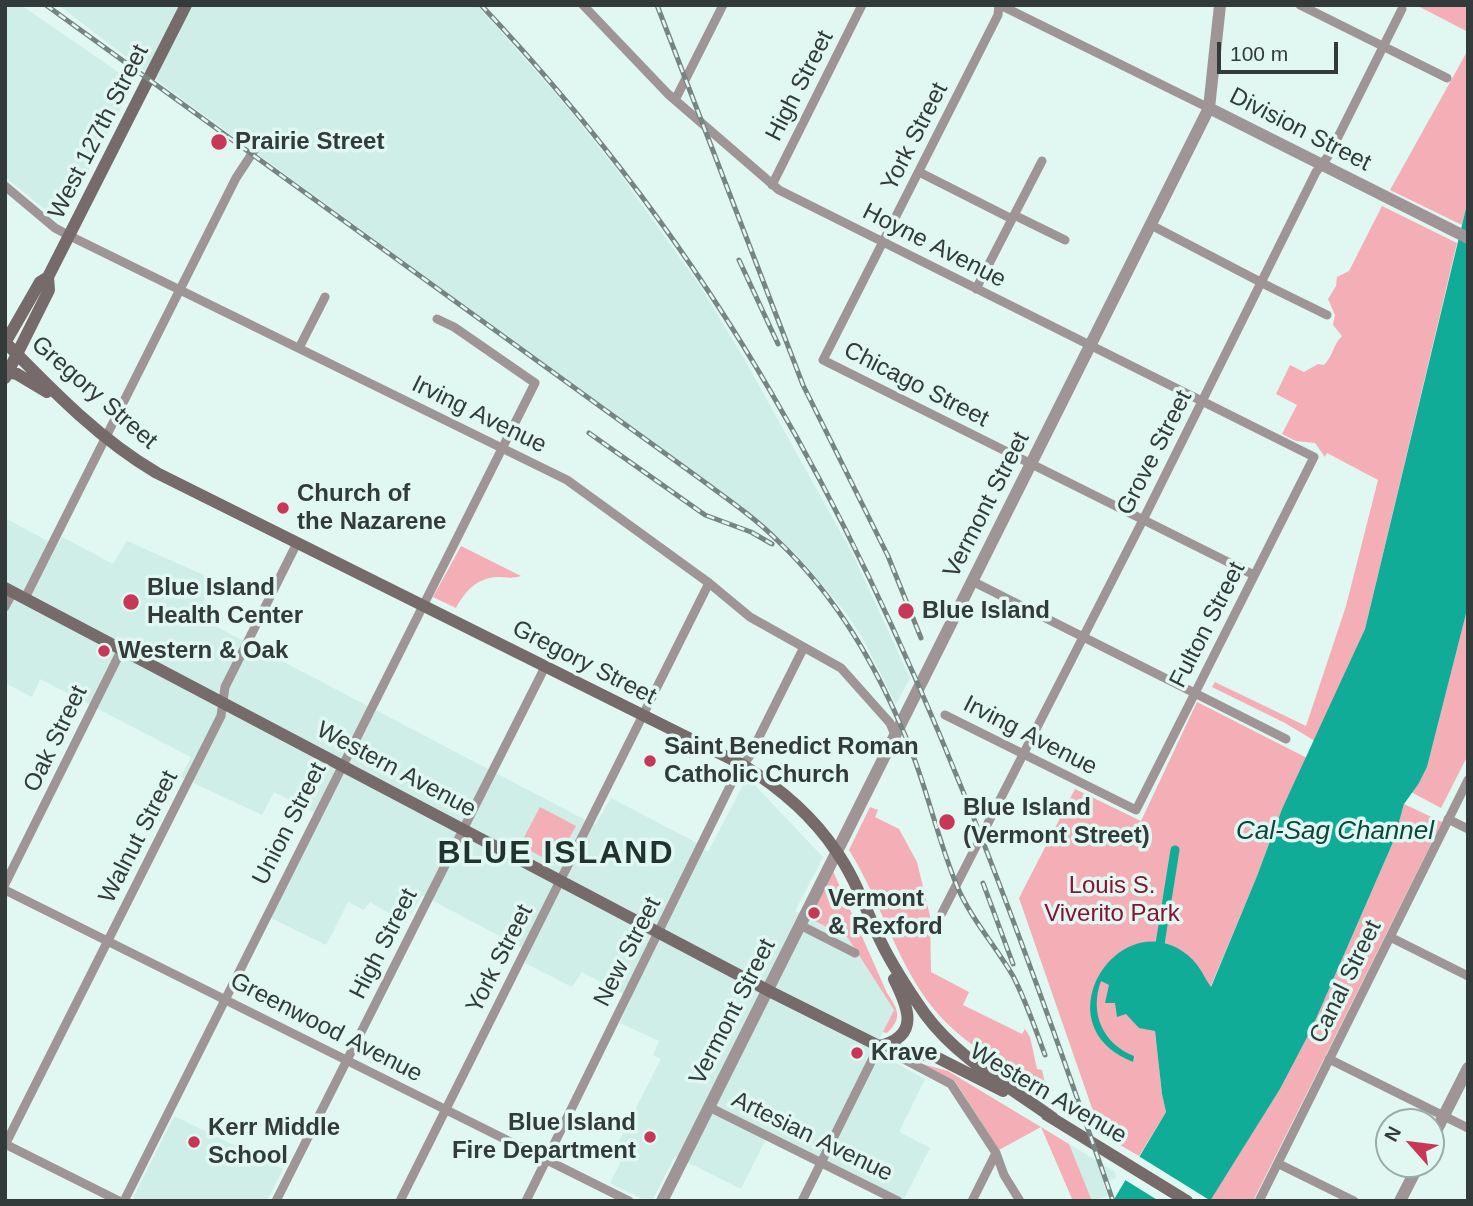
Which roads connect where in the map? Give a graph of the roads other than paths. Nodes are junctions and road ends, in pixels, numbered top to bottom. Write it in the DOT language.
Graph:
graph roads {
  1 [pos="186,5"];
  2 [pos="723,5"];
  3 [pos="862,5"];
  4 [pos="999,5"];
  5 [pos="1220,5"];
  6 [pos="1300,5"];
  7 [pos="587,7"];
  8 [pos="1402,9"];
  9 [pos="1383,47"];
  10 [pos="1447,78"];
  11 [pos="675,100"];
  12 [pos="1209,108"];
  13 [pos="257,146"];
  14 [pos="1042,161"];
  15 [pos="1322,165"];
  16 [pos="919,173"];
  17 [pos="772,185"];
  18 [pos="5,186"];
  19 [pos="1013,217"];
  20 [pos="1151,225"];
  21 [pos="70,236"];
  22 [pos="1468,238"];
  23 [pos="1065,240"];
  24 [pos="883,243"];
  25 [pos="48,277"];
  26 [pos="1262,282"];
  27 [pos="976,289"];
  28 [pos="180,290"];
  29 [pos="325,297"];
  30 [pos="1327,315"];
  31 [pos="437,319"];
  32 [pos="5,342"];
  33 [pos="1090,346"];
  34 [pos="299,348"];
  35 [pos="17,354"];
  36 [pos="823,360"];
  37 [pos="6,374"];
  38 [pos="63,400"];
  39 [pos="1202,402"];
  40 [pos="106,438"];
  41 [pos="502,447"];
  42 [pos="1314,457"];
  43 [pos="1031,464"];
  44 [pos="1143,520"];
  45 [pos="297,543"];
  46 [pos="1254,575"];
  47 [pos="972,581"];
  48 [pos="709,583"];
  49 [pos="9,590"];
  50 [pos="25,598"];
  51 [pos="422,606"];
  52 [pos="5,607"];
  53 [pos="1083,636"];
  54 [pos="804,647"];
  55 [pos="122,649"];
  56 [pos="545,667"];
  57 [pos="1195,692"];
  58 [pos="222,702"];
  59 [pos="945,715"];
  60 [pos="643,716"];
  61 [pos="895,735"];
  62 [pos="1286,739"];
  63 [pos="1023,754"];
  64 [pos="342,765"];
  65 [pos="743,765"];
  66 [pos="1468,780"];
  67 [pos="1136,810"];
  68 [pos="1448,819"];
  69 [pos="463,829"];
  70 [pos="1468,829"];
  71 [pos="560,881"];
  72 [pos="5,884"];
  73 [pos="5,890"];
  74 [pos="942,914"];
  75 [pos="872,923"];
  76 [pos="800,925"];
  77 [pos="659,933"];
  78 [pos="1390,937"];
  79 [pos="108,941"];
  80 [pos="855,953"];
  81 [pos="1468,976"];
  82 [pos="767,990"];
  83 [pos="225,999"];
  84 [pos="879,1046"];
  85 [pos="1329,1059"];
  86 [pos="347,1060"];
  87 [pos="1468,1068"];
  88 [pos="1022,1099"];
  89 [pos="709,1107"];
  90 [pos="1428,1108"];
  91 [pos="446,1109"];
  92 [pos="1445,1114"];
  93 [pos="1445,1116"];
  94 [pos="1053,1118"];
  95 [pos="1468,1128"];
  96 [pos="5,1145"];
  97 [pos="996,1153"];
  98 [pos="547,1160"];
  99 [pos="821,1163"];
  100 [pos="1279,1164"];
  101 [pos="1412,1178"];
  102 [pos="121,1201"];
  103 [pos="276,1201"];
  104 [pos="400,1201"];
  105 [pos="526,1201"];
  106 [pos="629,1201"];
  107 [pos="662,1201"];
  108 [pos="802,1201"];
  109 [pos="898,1201"];
  110 [pos="972,1201"];
  111 [pos="1020,1201"];
  112 [pos="1187,1201"];
  113 [pos="1259,1201"];
  114 [pos="1354,1201"];
  115 [pos="1400,1201"];
  1 -- 21 [label="main road, West 127th Street"];
  2 -- 11 [label="street"];
  3 -- 17 [label="street, High Street"];
  4 -- 12 [label="street, Division Street"];
  4 -- 16 [label="street, York Street"];
  5 -- 12 [label="street, Vermont Street"];
  6 -- 9 [label="street"];
  7 -- 11 [label="street, Hoyne Avenue"];
  8 -- 9 [label="street, Grove Street"];
  9 -- 10 [label="street"];
  9 -- 15 [label="street, Grove Street"];
  11 -- 17 [label="street, Hoyne Avenue"];
  12 -- 15 [label="street, Division Street"];
  12 -- 20 [label="street, Vermont Street"];
  13 -- 28 [label="street"];
  14 -- 19 [label="street"];
  15 -- 22 [label="street, Division Street"];
  15 -- 26 [label="street, Grove Street"];
  16 -- 19 [label="street"];
  16 -- 24 [label="street, York Street"];
  17 -- 24 [label="street, Hoyne Avenue"];
  18 -- 21 [label="street, Irving Avenue"];
  19 -- 23 [label="street"];
  19 -- 27 [label="street"];
  20 -- 26 [label="street"];
  20 -- 33 [label="street, Vermont Street"];
  21 -- 25 [label="main road, West 127th Street"];
  21 -- 28 [label="street, Irving Avenue"];
  24 -- 27 [label="street, Hoyne Avenue"];
  24 -- 36 [label="street, York Street"];
  25 -- 32 [label="main road, West 127th Street"];
  25 -- 35 [label="main road, West 127th Street"];
  26 -- 30 [label="street"];
  26 -- 39 [label="street, Grove Street"];
  27 -- 33 [label="street, Hoyne Avenue"];
  28 -- 34 [label="street, Irving Avenue"];
  28 -- 40 [label="street"];
  29 -- 34 [label="street"];
  31 -- 41 [label="street, Union Street"];
  32 -- 35 [label="main road, Gregory Street"];
  33 -- 39 [label="street, Hoyne Avenue"];
  33 -- 43 [label="street, Vermont Street"];
  34 -- 41 [label="street, Irving Avenue"];
  35 -- 37 [label="main road, West 127th Street"];
  35 -- 38 [label="main road, Gregory Street"];
  36 -- 43 [label="street, Chicago Street"];
  37 -- 38 [label="main road"];
  38 -- 40 [label="main road, Gregory Street"];
  39 -- 42 [label="street, Hoyne Avenue"];
  39 -- 44 [label="street, Grove Street"];
  40 -- 45 [label="main road, Gregory Street"];
  40 -- 50 [label="street"];
  41 -- 48 [label="street, Irving Avenue"];
  41 -- 51 [label="street, Union Street"];
  42 -- 46 [label="street, Fulton Street"];
  43 -- 44 [label="street, Chicago Street"];
  43 -- 47 [label="street, Vermont Street"];
  44 -- 46 [label="street, Chicago Street"];
  44 -- 53 [label="street, Grove Street"];
  45 -- 51 [label="main road, Gregory Street"];
  45 -- 58 [label="street, Walnut Street"];
  46 -- 57 [label="street, Fulton Street"];
  47 -- 53 [label="street"];
  47 -- 61 [label="street, Vermont Street"];
  48 -- 54 [label="street, Irving Avenue"];
  48 -- 60 [label="street, York Street"];
  49 -- 50 [label="main road, Western Avenue"];
  49 -- 52 [label="street"];
  50 -- 55 [label="main road, Western Avenue"];
  51 -- 56 [label="main road, Gregory Street"];
  51 -- 64 [label="street, Union Street"];
  53 -- 57 [label="street"];
  53 -- 63 [label="street, Grove Street"];
  54 -- 61 [label="street, Irving Avenue"];
  54 -- 65 [label="street, New Street"];
  55 -- 58 [label="main road, Western Avenue"];
  55 -- 72 [label="street, Oak Street"];
  56 -- 60 [label="main road, Gregory Street"];
  56 -- 69 [label="street, High Street"];
  57 -- 62 [label="street"];
  57 -- 67 [label="street, Fulton Street"];
  58 -- 64 [label="main road, Western Avenue"];
  58 -- 79 [label="street, Walnut Street"];
  59 -- 63 [label="street, Irving Avenue"];
  60 -- 65 [label="main road, Gregory Street"];
  60 -- 71 [label="street, York Street"];
  61 -- 76 [label="street, Vermont Street"];
  63 -- 67 [label="street, Irving Avenue"];
  63 -- 74 [label="street, Grove Street"];
  64 -- 69 [label="main road, Western Avenue"];
  64 -- 83 [label="street, Union Street"];
  65 -- 75 [label="main road, Gregory Street"];
  65 -- 77 [label="street, New Street"];
  66 -- 68 [label="street, Canal Street"];
  68 -- 70 [label="street"];
  68 -- 78 [label="street, Canal Street"];
  69 -- 71 [label="main road, Western Avenue"];
  69 -- 86 [label="street, High Street"];
  71 -- 77 [label="main road, Western Avenue"];
  71 -- 91 [label="street, York Street"];
  73 -- 79 [label="street, Greenwood Avenue"];
  75 -- 84 [label="main road"];
  75 -- 88 [label="main road, Gregory Street"];
  76 -- 80 [label="street"];
  76 -- 82 [label="street, Vermont Street"];
  77 -- 82 [label="main road, Western Avenue"];
  77 -- 98 [label="street, New Street"];
  78 -- 81 [label="street"];
  78 -- 85 [label="street, Canal Street"];
  79 -- 83 [label="street, Greenwood Avenue"];
  79 -- 96 [label="street, Walnut Street"];
  82 -- 84 [label="main road, Western Avenue"];
  82 -- 89 [label="street, Vermont Street"];
  83 -- 86 [label="street, Greenwood Avenue"];
  83 -- 102 [label="street, Union Street"];
  84 -- 88 [label="main road, Western Avenue"];
  84 -- 97 [label="street, Western Avenue"];
  84 -- 99 [label="street"];
  85 -- 90 [label="street"];
  85 -- 100 [label="street, Canal Street"];
  86 -- 91 [label="street, Greenwood Avenue"];
  86 -- 103 [label="street, High Street"];
  87 -- 92 [label="street"];
  88 -- 94 [label="main road, Gregory Street"];
  89 -- 99 [label="street, Artesian Avenue"];
  89 -- 107 [label="street, Vermont Street"];
  91 -- 98 [label="street, Greenwood Avenue"];
  91 -- 104 [label="street, York Street"];
  93 -- 95 [label="street"];
  94 -- 112 [label="main road, Western Avenue"];
  96 -- 102 [label="street"];
  97 -- 110 [label="street"];
  97 -- 111 [label="street"];
  98 -- 105 [label="street, New Street"];
  98 -- 106 [label="street, Greenwood Avenue"];
  99 -- 108 [label="street"];
  99 -- 109 [label="street, Artesian Avenue"];
  100 -- 113 [label="street, Canal Street"];
  100 -- 114 [label="street"];
  101 -- 115 [label="street"];
}
